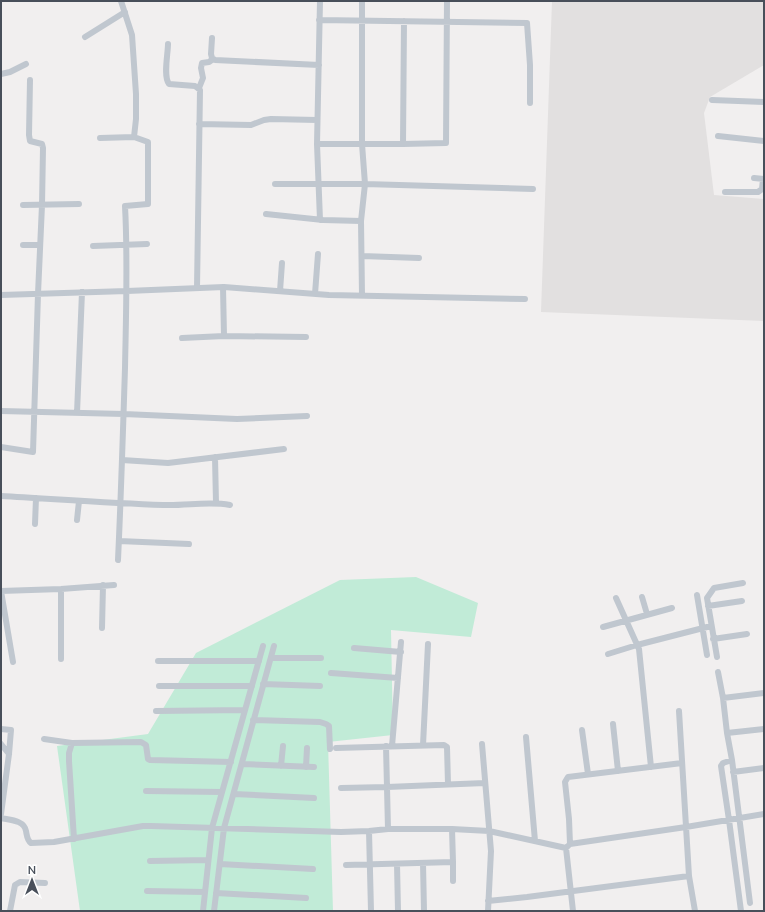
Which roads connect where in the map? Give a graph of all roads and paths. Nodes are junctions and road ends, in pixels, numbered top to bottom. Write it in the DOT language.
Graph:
graph roads {
  1 [pos="121,1"];
  2 [pos="320,1"];
  3 [pos="362,1"];
  4 [pos="447,1"];
  5 [pos="125,12"];
  6 [pos="319,20"];
  7 [pos="362,21"];
  8 [pos="404,21"];
  9 [pos="447,22"];
  10 [pos="85,36"];
  11 [pos="212,38"];
  12 [pos="168,44"];
  13 [pos="213,59"];
  14 [pos="26,64"];
  15 [pos="319,65"];
  16 [pos="1,74"];
  17 [pos="30,80"];
  18 [pos="199,88"];
  19 [pos="712,100"];
  20 [pos="764,102"];
  21 [pos="530,103"];
  22 [pos="317,120"];
  23 [pos="199,124"];
  24 [pos="718,136"];
  25 [pos="134,137"];
  26 [pos="100,138"];
  27 [pos="764,141"];
  28 [pos="317,144"];
  29 [pos="362,144"];
  30 [pos="403,144"];
  31 [pos="754,178"];
  32 [pos="763,179"];
  33 [pos="275,184"];
  34 [pos="365,184"];
  35 [pos="318,185"];
  36 [pos="533,189"];
  37 [pos="725,192"];
  38 [pos="79,204"];
  39 [pos="23,205"];
  40 [pos="42,205"];
  41 [pos="266,214"];
  42 [pos="320,220"];
  43 [pos="361,221"];
  44 [pos="147,244"];
  45 [pos="23,245"];
  46 [pos="40,245"];
  47 [pos="127,245"];
  48 [pos="93,246"];
  49 [pos="318,254"];
  50 [pos="362,256"];
  51 [pos="419,258"];
  52 [pos="282,263"];
  53 [pos="197,288"];
  54 [pos="223,288"];
  55 [pos="127,291"];
  56 [pos="280,291"];
  57 [pos="82,292"];
  58 [pos="1,294"];
  59 [pos="38,294"];
  60 [pos="315,294"];
  61 [pos="362,295"];
  62 [pos="525,299"];
  63 [pos="224,336"];
  64 [pos="306,337"];
  65 [pos="182,338"];
  66 [pos="1,411"];
  67 [pos="34,412"];
  68 [pos="77,413"];
  69 [pos="124,414"];
  70 [pos="307,416"];
  71 [pos="1,447"];
  72 [pos="284,449"];
  73 [pos="215,457"];
  74 [pos="122,460"];
  75 [pos="1,496"];
  76 [pos="36,498"];
  77 [pos="79,501"];
  78 [pos="216,503"];
  79 [pos="120,504"];
  80 [pos="230,505"];
  81 [pos="78,520"];
  82 [pos="34,524"];
  83 [pos="119,541"];
  84 [pos="189,544"];
  85 [pos="118,560"];
  86 [pos="743,583"];
  87 [pos="103,585"];
  88 [pos="114,585"];
  89 [pos="60,589"];
  90 [pos="697,595"];
  91 [pos="642,597"];
  92 [pos="616,598"];
  93 [pos="742,601"];
  94 [pos="708,606"];
  95 [pos="672,608"];
  96 [pos="647,614"];
  97 [pos="627,620"];
  98 [pos="711,626"];
  99 [pos="603,627"];
  100 [pos="102,628"];
  101 [pos="702,628"];
  102 [pos="747,634"];
  103 [pos="713,639"];
  104 [pos="401,642"];
  105 [pos="428,644"];
  106 [pos="637,645"];
  107 [pos="264,646"];
  108 [pos="274,646"];
  109 [pos="354,648"];
  110 [pos="401,652"];
  111 [pos="608,654"];
  112 [pos="707,656"];
  113 [pos="716,657"];
  114 [pos="271,658"];
  115 [pos="321,658"];
  116 [pos="61,659"];
  117 [pos="158,661"];
  118 [pos="259,661"];
  119 [pos="13,662"];
  120 [pos="718,672"];
  121 [pos="331,673"];
  122 [pos="398,678"];
  123 [pos="263,684"];
  124 [pos="158,686"];
  125 [pos="252,686"];
  126 [pos="320,686"];
  127 [pos="764,693"];
  128 [pos="723,698"];
  129 [pos="245,710"];
  130 [pos="156,711"];
  131 [pos="679,711"];
  132 [pos="254,720"];
  133 [pos="613,724"];
  134 [pos="1,729"];
  135 [pos="764,729"];
  136 [pos="582,730"];
  137 [pos="727,733"];
  138 [pos="526,737"];
  139 [pos="44,739"];
  140 [pos="72,743"];
  141 [pos="1,744"];
  142 [pos="482,744"];
  143 [pos="423,745"];
  144 [pos="283,746"];
  145 [pos="389,746"];
  146 [pos="307,748"];
  147 [pos="9,754"];
  148 [pos="732,760"];
  149 [pos="231,762"];
  150 [pos="682,763"];
  151 [pos="242,764"];
  152 [pos="281,766"];
  153 [pos="306,767"];
  154 [pos="314,767"];
  155 [pos="651,767"];
  156 [pos="764,768"];
  157 [pos="618,771"];
  158 [pos="733,772"];
  159 [pos="228,773"];
  160 [pos="239,773"];
  161 [pos="588,774"];
  162 [pos="485,783"];
  163 [pos="448,784"];
  164 [pos="386,787"];
  165 [pos="341,788"];
  166 [pos="146,791"];
  167 [pos="222,792"];
  168 [pos="234,794"];
  169 [pos="314,798"];
  170 [pos="80,813"];
  171 [pos="1,814"];
  172 [pos="72,814"];
  173 [pos="764,814"];
  174 [pos="1,818"];
  175 [pos="739,818"];
  176 [pos="729,820"];
  177 [pos="686,827"];
  178 [pos="212,828"];
  179 [pos="224,828"];
  180 [pos="388,829"];
  181 [pos="452,829"];
  182 [pos="369,831"];
  183 [pos="489,831"];
  184 [pos="74,839"];
  185 [pos="535,841"];
  186 [pos="568,846"];
  187 [pos="208,860"];
  188 [pos="150,861"];
  189 [pos="423,862"];
  190 [pos="453,862"];
  191 [pos="220,864"];
  192 [pos="370,864"];
  193 [pos="397,864"];
  194 [pos="346,865"];
  195 [pos="313,869"];
  196 [pos="689,876"];
  197 [pos="453,881"];
  198 [pos="45,883"];
  199 [pos="147,891"];
  200 [pos="571,891"];
  201 [pos="205,892"];
  202 [pos="216,893"];
  203 [pos="306,898"];
  204 [pos="488,901"];
  205 [pos="750,903"];
  206 [pos="10,911"];
  207 [pos="203,911"];
  208 [pos="214,911"];
  209 [pos="371,911"];
  210 [pos="398,911"];
  211 [pos="424,911"];
  212 [pos="488,911"];
  213 [pos="573,911"];
  214 [pos="695,911"];
  215 [pos="741,911"];
  1 -- 5 [label="street"];
  2 -- 6 [label="street"];
  3 -- 7 [label="street"];
  4 -- 9 [label="street"];
  5 -- 10 [label="street"];
  5 -- 25 [label="street"];
  6 -- 7 [label="street"];
  6 -- 15 [label="street"];
  7 -- 8 [label="street"];
  7 -- 29 [label="street"];
  8 -- 9 [label="street"];
  8 -- 30 [label="street"];
  9 -- 21 [label="street"];
  9 -- 30 [label="street"];
  11 -- 13 [label="street"];
  12 -- 18 [label="street"];
  13 -- 15 [label="street"];
  13 -- 18 [label="street"];
  14 -- 16 [label="street"];
  15 -- 22 [label="street"];
  17 -- 40 [label="street"];
  18 -- 23 [label="street"];
  19 -- 20 [label="street"];
  22 -- 23 [label="street"];
  22 -- 28 [label="street"];
  23 -- 53 [label="street"];
  24 -- 27 [label="street"];
  25 -- 26 [label="street"];
  25 -- 47 [label="street"];
  28 -- 29 [label="street"];
  28 -- 35 [label="street"];
  29 -- 30 [label="street"];
  29 -- 34 [label="street"];
  31 -- 32 [label="street"];
  32 -- 37 [label="street"];
  33 -- 35 [label="street"];
  34 -- 35 [label="street"];
  34 -- 36 [label="street"];
  34 -- 43 [label="street"];
  35 -- 42 [label="street"];
  38 -- 40 [label="street"];
  39 -- 40 [label="street"];
  40 -- 46 [label="street"];
  41 -- 42 [label="street"];
  42 -- 43 [label="street"];
  43 -- 50 [label="street"];
  44 -- 47 [label="street"];
  45 -- 46 [label="street"];
  46 -- 59 [label="street"];
  47 -- 48 [label="street"];
  47 -- 55 [label="street"];
  49 -- 60 [label="street"];
  50 -- 51 [label="street"];
  50 -- 61 [label="street"];
  52 -- 56 [label="street"];
  53 -- 54 [label="street"];
  53 -- 55 [label="street"];
  54 -- 56 [label="street"];
  54 -- 63 [label="street"];
  55 -- 57 [label="street"];
  55 -- 69 [label="street"];
  56 -- 60 [label="street"];
  57 -- 59 [label="street"];
  57 -- 68 [label="street"];
  58 -- 59 [label="street"];
  59 -- 67 [label="street"];
  60 -- 61 [label="street"];
  61 -- 62 [label="street"];
  63 -- 64 [label="street"];
  63 -- 65 [label="street"];
  66 -- 67 [label="street"];
  67 -- 68 [label="street"];
  67 -- 71 [label="street"];
  68 -- 69 [label="street"];
  69 -- 70 [label="street"];
  69 -- 74 [label="street"];
  72 -- 73 [label="street"];
  73 -- 74 [label="street"];
  73 -- 78 [label="street"];
  74 -- 79 [label="street"];
  75 -- 76 [label="street"];
  76 -- 77 [label="street"];
  76 -- 82 [label="street"];
  77 -- 79 [label="street"];
  77 -- 81 [label="street"];
  78 -- 79 [label="street"];
  78 -- 80 [label="street"];
  79 -- 83 [label="street"];
  83 -- 84 [label="street"];
  83 -- 85 [label="street"];
  86 -- 94 [label="street"];
  87 -- 88 [label="street"];
  87 -- 89 [label="street"];
  87 -- 100 [label="street"];
  89 -- 116 [label="street"];
  89 -- 119 [label="street"];
  90 -- 101 [label="street"];
  91 -- 96 [label="street"];
  92 -- 97 [label="street"];
  93 -- 94 [label="street"];
  94 -- 98 [label="street"];
  95 -- 96 [label="street"];
  96 -- 97 [label="street"];
  97 -- 99 [label="street"];
  97 -- 106 [label="street"];
  98 -- 101 [label="street"];
  98 -- 103 [label="street"];
  101 -- 106 [label="street"];
  101 -- 112 [label="street"];
  102 -- 103 [label="street"];
  103 -- 113 [label="street"];
  104 -- 110 [label="street"];
  105 -- 143 [label="street"];
  106 -- 111 [label="street"];
  106 -- 155 [label="street"];
  107 -- 118 [label="street"];
  108 -- 114 [label="street"];
  109 -- 110 [label="street"];
  110 -- 122 [label="street"];
  114 -- 115 [label="street"];
  114 -- 123 [label="street"];
  117 -- 118 [label="street"];
  118 -- 125 [label="street"];
  120 -- 128 [label="street"];
  121 -- 122 [label="street"];
  122 -- 145 [label="street"];
  123 -- 126 [label="street"];
  123 -- 132 [label="street"];
  124 -- 125 [label="street"];
  125 -- 129 [label="street"];
  127 -- 128 [label="street"];
  128 -- 137 [label="street"];
  129 -- 130 [label="street"];
  129 -- 149 [label="street"];
  131 -- 150 [label="street"];
  132 -- 145 [label="street"];
  132 -- 151 [label="street"];
  133 -- 157 [label="street"];
  134 -- 147 [label="street"];
  135 -- 137 [label="street"];
  136 -- 161 [label="street"];
  137 -- 148 [label="street"];
  138 -- 185 [label="street"];
  139 -- 140 [label="street"];
  140 -- 149 [label="street"];
  140 -- 172 [label="street"];
  141 -- 147 [label="street"];
  142 -- 162 [label="street"];
  143 -- 145 [label="street"];
  143 -- 163 [label="street"];
  144 -- 152 [label="street"];
  145 -- 164 [label="street"];
  146 -- 153 [label="street"];
  147 -- 171 [label="street"];
  148 -- 158 [label="street"];
  148 -- 176 [label="street"];
  149 -- 159 [label="street"];
  150 -- 155 [label="street"];
  150 -- 177 [label="street"];
  151 -- 152 [label="street"];
  151 -- 160 [label="street"];
  152 -- 153 [label="street"];
  153 -- 154 [label="street"];
  155 -- 157 [label="street"];
  156 -- 158 [label="street"];
  157 -- 161 [label="street"];
  158 -- 175 [label="street"];
  159 -- 160 [label="street"];
  159 -- 167 [label="street"];
  160 -- 168 [label="street"];
  161 -- 186 [label="street"];
  162 -- 163 [label="street"];
  162 -- 183 [label="street"];
  163 -- 164 [label="street"];
  164 -- 165 [label="street"];
  164 -- 180 [label="street"];
  166 -- 167 [label="street"];
  167 -- 178 [label="street"];
  168 -- 169 [label="street"];
  168 -- 179 [label="street"];
  170 -- 172 [label="street"];
  172 -- 184 [label="street"];
  173 -- 175 [label="street"];
  174 -- 184 [label="street"];
  175 -- 176 [label="street"];
  175 -- 205 [label="street"];
  176 -- 177 [label="street"];
  176 -- 215 [label="street"];
  177 -- 186 [label="street"];
  177 -- 196 [label="street"];
  178 -- 179 [label="street"];
  178 -- 184 [label="street"];
  178 -- 187 [label="street"];
  179 -- 182 [label="street"];
  179 -- 191 [label="street"];
  180 -- 181 [label="street"];
  180 -- 182 [label="street"];
  181 -- 183 [label="street"];
  181 -- 190 [label="street"];
  182 -- 192 [label="street"];
  183 -- 185 [label="street"];
  183 -- 204 [label="street"];
  185 -- 186 [label="street"];
  186 -- 200 [label="street"];
  187 -- 188 [label="street"];
  187 -- 201 [label="street"];
  189 -- 190 [label="street"];
  189 -- 193 [label="street"];
  189 -- 211 [label="street"];
  190 -- 197 [label="street"];
  191 -- 195 [label="street"];
  191 -- 202 [label="street"];
  192 -- 193 [label="street"];
  192 -- 194 [label="street"];
  192 -- 209 [label="street"];
  193 -- 210 [label="street"];
  196 -- 200 [label="street"];
  196 -- 214 [label="street"];
  198 -- 206 [label="street"];
  199 -- 201 [label="street"];
  200 -- 204 [label="street"];
  200 -- 213 [label="street"];
  201 -- 207 [label="street"];
  202 -- 203 [label="street"];
  202 -- 208 [label="street"];
  204 -- 212 [label="street"];
}
